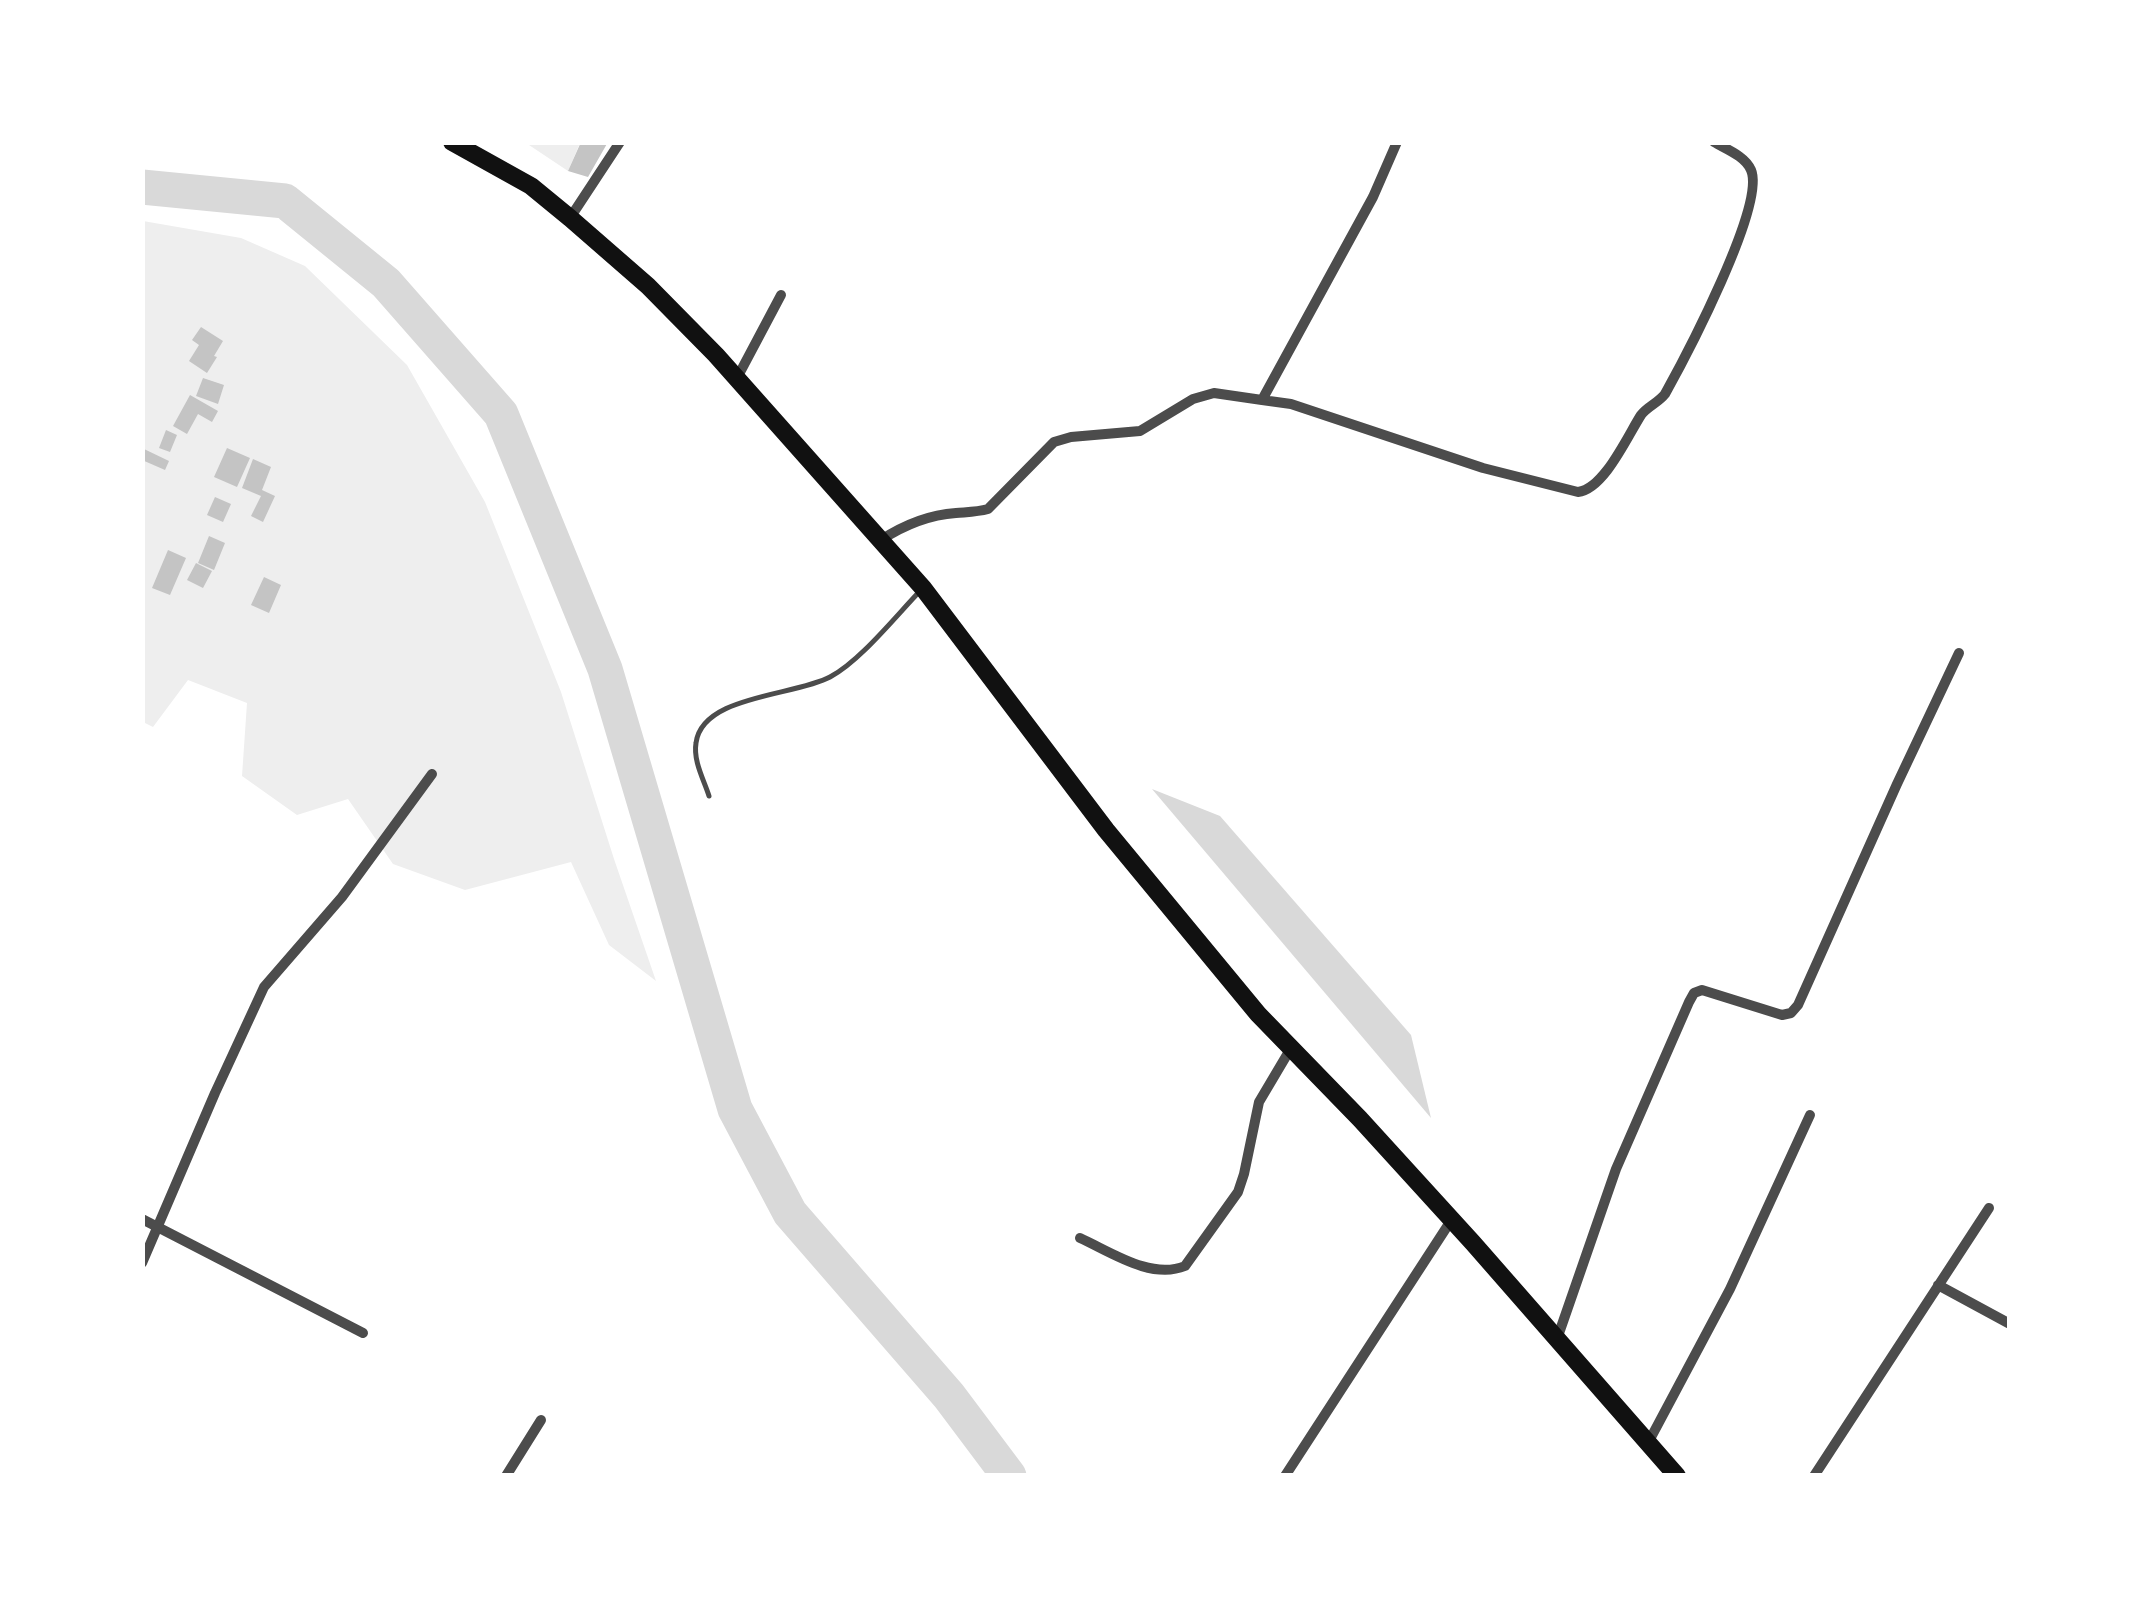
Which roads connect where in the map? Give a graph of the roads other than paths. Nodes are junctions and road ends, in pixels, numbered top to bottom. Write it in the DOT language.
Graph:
graph roads {
  1 [pos="452,142"];
  2 [pos="620,142"];
  3 [pos="1397,142"];
  4 [pos="1714,142"];
  5 [pos="570,218"];
  6 [pos="780,295"];
  7 [pos="736,378"];
  8 [pos="1262,400"];
  9 [pos="881,540"];
  10 [pos="923,588"];
  11 [pos="1959,652"];
  12 [pos="432,774"];
  13 [pos="709,796"];
  14 [pos="1291,1048"];
  15 [pos="1810,1116"];
  16 [pos="1989,1208"];
  17 [pos="142,1219"];
  18 [pos="1452,1219"];
  19 [pos="158,1226"];
  20 [pos="1080,1238"];
  21 [pos="142,1263"];
  22 [pos="1938,1285"];
  23 [pos="2010,1324"];
  24 [pos="363,1333"];
  25 [pos="1557,1339"];
  26 [pos="541,1420"];
  27 [pos="1648,1443"];
  28 [pos="506,1476"];
  29 [pos="1285,1476"];
  30 [pos="1677,1476"];
  31 [pos="1814,1476"];
  1 -- 5 [label="highway"];
  2 -- 5 [label="street"];
  3 -- 8 [label="street"];
  4 -- 8 [label="street"];
  5 -- 7 [label="highway"];
  6 -- 7 [label="street"];
  7 -- 9 [label="highway"];
  8 -- 9 [label="street"];
  9 -- 10 [label="highway"];
  10 -- 13 [label="lane"];
  10 -- 14 [label="highway"];
  11 -- 25 [label="street"];
  12 -- 19 [label="street"];
  14 -- 18 [label="highway"];
  14 -- 20 [label="street"];
  15 -- 27 [label="street"];
  16 -- 22 [label="street"];
  17 -- 19 [label="street"];
  18 -- 25 [label="highway"];
  18 -- 29 [label="street"];
  19 -- 21 [label="street"];
  19 -- 24 [label="street"];
  22 -- 23 [label="street"];
  22 -- 31 [label="street"];
  25 -- 27 [label="highway"];
  26 -- 28 [label="street"];
  27 -- 30 [label="highway"];
}
